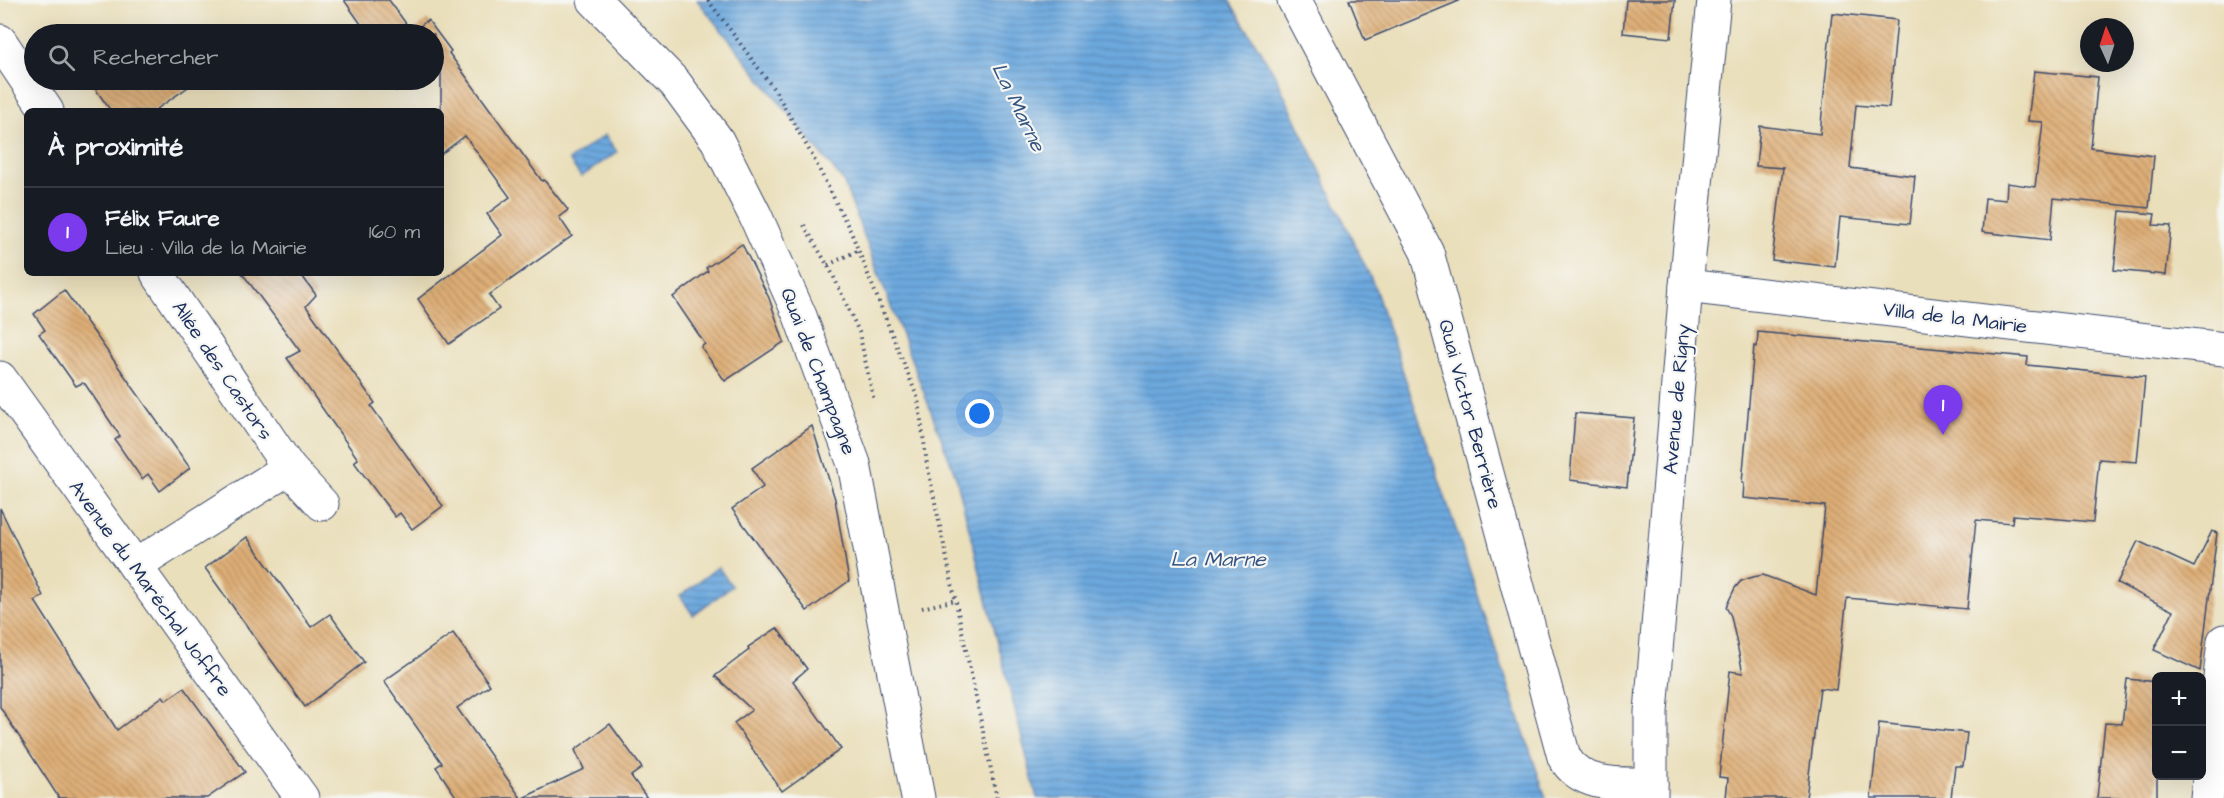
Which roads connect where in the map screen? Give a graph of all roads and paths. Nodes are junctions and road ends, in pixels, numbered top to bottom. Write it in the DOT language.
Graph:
graph roads {
  1 [pos="594,0"];
  2 [pos="708,0"];
  3 [pos="1294,0"];
  4 [pos="1714,0"];
  5 [pos="0,41"];
  6 [pos="24,77"];
  7 [pos="33,90"];
  8 [pos="45,108"];
  9 [pos="859,250"];
  10 [pos="828,265"];
  11 [pos="159,276"];
  12 [pos="1686,286"];
  13 [pos="2224,349"];
  14 [pos="0,378"];
  15 [pos="289,468"];
  16 [pos="322,504"];
  17 [pos="135,566"];
  18 [pos="956,600"];
  19 [pos="922,608"];
  20 [pos="2224,641"];
  21 [pos="1651,791"];
  22 [pos="302,798"];
  23 [pos="918,798"];
  24 [pos="997,798"];
  25 [pos="2207,798"];
  1 -- 23 [label="street, Quai de Champagne"];
  2 -- 9 [label="path"];
  3 -- 21 [label="street, Quai Victor Berrière"];
  4 -- 12 [label="street, Avenue de Rigny"];
  5 -- 6 [label="street"];
  7 -- 8 [label="street"];
  9 -- 10 [label="path"];
  9 -- 18 [label="path"];
  11 -- 15 [label="street, Allée des Castors"];
  12 -- 13 [label="street, Villa de la Mairie"];
  12 -- 21 [label="street, Avenue de Rigny"];
  14 -- 17 [label="street, Avenue du Maréchal Joffre"];
  15 -- 16 [label="street, Allée des Castors"];
  15 -- 17 [label="street"];
  17 -- 22 [label="street, Avenue du Maréchal Joffre"];
  18 -- 19 [label="path"];
  18 -- 24 [label="path"];
  20 -- 25 [label="street"];
}
